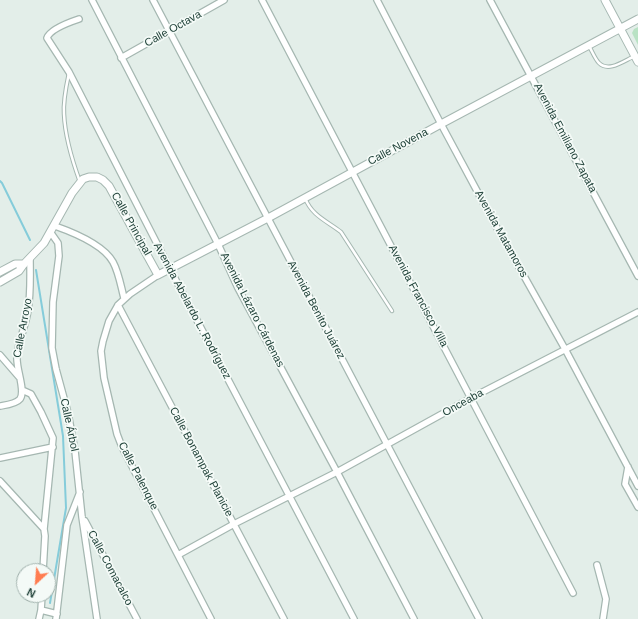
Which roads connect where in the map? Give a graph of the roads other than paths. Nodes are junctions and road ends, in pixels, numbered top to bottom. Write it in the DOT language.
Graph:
graph roads {
  1 [pos="92,0"];
  2 [pos="153,0"];
  3 [pos="224,0"];
  4 [pos="262,0"];
  5 [pos="377,0"];
  6 [pos="490,0"];
  7 [pos="605,0"];
  8 [pos="79,19"];
  9 [pos="638,19"];
  10 [pos="621,29"];
  11 [pos="170,32"];
  12 [pos="589,46"];
  13 [pos="122,58"];
  14 [pos="636,59"];
  15 [pos="69,72"];
  16 [pos="532,76"];
  17 [pos="441,124"];
  18 [pos="353,172"];
  19 [pos="80,182"];
  20 [pos="305,198"];
  21 [pos="268,218"];
  22 [pos="55,226"];
  23 [pos="51,233"];
  24 [pos="218,244"];
  25 [pos="30,258"];
  26 [pos="24,264"];
  27 [pos="170,269"];
  28 [pos="0,272"];
  29 [pos="158,275"];
  30 [pos="638,276"];
  31 [pos="0,282"];
  32 [pos="124,298"];
  33 [pos="118,305"];
  34 [pos="392,311"];
  35 [pos="638,312"];
  36 [pos="565,349"];
  37 [pos="0,355"];
  38 [pos="19,377"];
  39 [pos="22,390"];
  40 [pos="472,398"];
  41 [pos="0,406"];
  42 [pos="388,445"];
  43 [pos="52,448"];
  44 [pos="0,458"];
  45 [pos="628,467"];
  46 [pos="338,472"];
  47 [pos="0,481"];
  48 [pos="638,486"];
  49 [pos="80,492"];
  50 [pos="289,496"];
  51 [pos="637,504"];
  52 [pos="82,517"];
  53 [pos="234,524"];
  54 [pos="44,529"];
  55 [pos="178,555"];
  56 [pos="43,563"];
  57 [pos="597,565"];
  58 [pos="573,593"];
  59 [pos="41,603"];
  60 [pos="41,610"];
  61 [pos="57,617"];
  62 [pos="39,619"];
  63 [pos="97,619"];
  64 [pos="137,619"];
  65 [pos="211,619"];
  66 [pos="284,619"];
  67 [pos="354,619"];
  68 [pos="414,619"];
  69 [pos="479,619"];
  70 [pos="603,619"];
  1 -- 13 [label="street, Avenida Lázaro Cárdenas"];
  2 -- 11 [label="street, Avenida Benito Juárez"];
  3 -- 11 [label="street, Calle Octava"];
  4 -- 18 [label="street, Avenida Francisco Villa"];
  5 -- 17 [label="street, Avenida Matamoros"];
  6 -- 16 [label="street, Avenida Emiliano Zapata"];
  7 -- 10 [label="street"];
  8 -- 15 [label="street, Avenida Abelardo L. Rodríguez"];
  9 -- 10 [label="street, Calle Novena"];
  10 -- 12 [label="street, Calle Novena"];
  10 -- 14 [label="street"];
  11 -- 13 [label="street, Calle Octava"];
  11 -- 21 [label="street, Avenida Benito Juárez"];
  12 -- 14 [label="lane"];
  12 -- 16 [label="street, Calle Novena"];
  13 -- 24 [label="street, Avenida Lázaro Cárdenas"];
  15 -- 19 [label="lane"];
  15 -- 27 [label="street, Avenida Abelardo L. Rodríguez"];
  16 -- 17 [label="street, Calle Novena"];
  16 -- 30 [label="street, Avenida Emiliano Zapata"];
  17 -- 18 [label="street, Calle Novena"];
  17 -- 36 [label="street, Avenida Matamoros"];
  18 -- 20 [label="street, Calle Novena"];
  18 -- 40 [label="street, Avenida Francisco Villa"];
  19 -- 22 [label="street"];
  19 -- 29 [label="street, Calle Principal"];
  20 -- 21 [label="street, Calle Novena"];
  20 -- 34 [label="lane"];
  21 -- 24 [label="street, Calle Novena"];
  21 -- 42 [label="street, Avenida Benito Juárez"];
  22 -- 23 [label="street"];
  22 -- 32 [label="street"];
  23 -- 25 [label="street"];
  23 -- 49 [label="street, Calle Árbol"];
  24 -- 27 [label="street, Calle Novena"];
  24 -- 46 [label="street, Avenida Lázaro Cárdenas"];
  25 -- 26 [label="street"];
  25 -- 38 [label="street, Calle Arroyo"];
  26 -- 28 [label="street"];
  26 -- 31 [label="street"];
  27 -- 29 [label="street, Calle Novena"];
  27 -- 50 [label="street, Avenida Abelardo L. Rodríguez"];
  29 -- 32 [label="street, Calle Palenque"];
  32 -- 33 [label="street, Calle Palenque"];
  33 -- 53 [label="street, Calle Bonampak Planicie"];
  33 -- 55 [label="street, Calle Palenque"];
  35 -- 36 [label="street, Onceaba"];
  36 -- 40 [label="street, Onceaba"];
  36 -- 45 [label="street, Avenida Matamoros"];
  37 -- 38 [label="street"];
  38 -- 39 [label="street, Calle Arroyo"];
  39 -- 41 [label="street, Calle Arroyo"];
  39 -- 43 [label="street"];
  40 -- 42 [label="street, Onceaba"];
  40 -- 58 [label="street, Avenida Francisco Villa"];
  42 -- 46 [label="street, Onceaba"];
  42 -- 69 [label="street, Avenida Benito Juárez"];
  43 -- 44 [label="street"];
  43 -- 54 [label="street"];
  45 -- 48 [label="street, Avenida Matamoros"];
  45 -- 51 [label="street"];
  46 -- 50 [label="street, Onceaba"];
  46 -- 68 [label="street, Avenida Lázaro Cárdenas"];
  47 -- 54 [label="street"];
  49 -- 52 [label="street, Calle Árbol"];
  49 -- 61 [label="street"];
  50 -- 53 [label="street, Onceaba"];
  50 -- 67 [label="street, Avenida Abelardo L. Rodríguez"];
  52 -- 63 [label="street, Calle Árbol"];
  52 -- 64 [label="street, Calle Comacalco"];
  53 -- 55 [label="street, Onceaba"];
  53 -- 66 [label="street, Calle Bonampak Planicie"];
  54 -- 56 [label="street"];
  55 -- 65 [label="street, Calle Palenque"];
  57 -- 70 [label="street"];
  59 -- 60 [label="street"];
  60 -- 61 [label="street"];
  60 -- 62 [label="street"];
}
